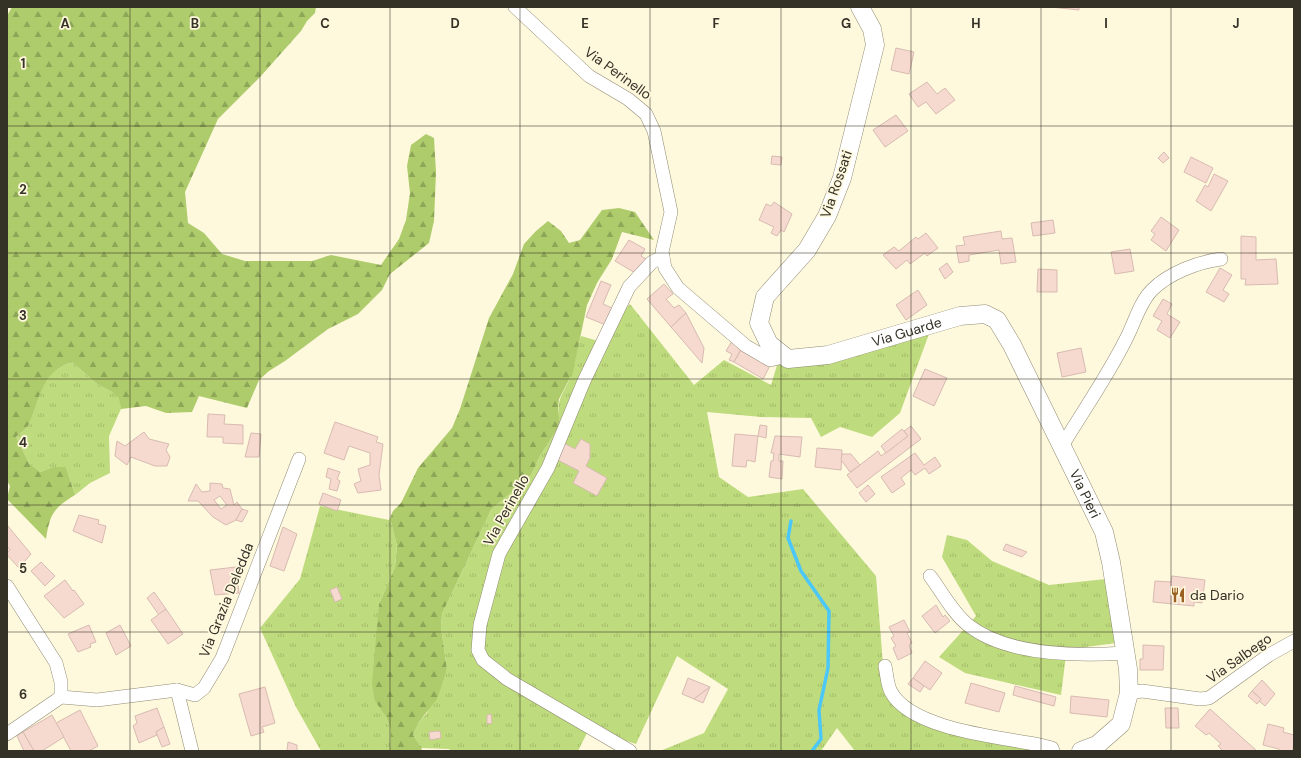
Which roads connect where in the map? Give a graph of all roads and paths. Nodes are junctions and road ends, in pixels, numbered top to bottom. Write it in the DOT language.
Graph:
graph roads {
  1 [pos="515,7"];
  2 [pos="860,7"];
  3 [pos="663,257"];
  4 [pos="1221,259"];
  5 [pos="1012,345"];
  6 [pos="785,358"];
  7 [pos="1062,446"];
  8 [pos="300,459"];
  9 [pos="930,576"];
  10 [pos="7,586"];
  11 [pos="1294,641"];
  12 [pos="1125,653"];
  13 [pos="885,666"];
  14 [pos="177,690"];
  15 [pos="1129,693"];
  16 [pos="61,697"];
  17 [pos="7,734"];
  18 [pos="192,751"];
  19 [pos="630,751"];
  20 [pos="1053,751"];
  21 [pos="1081,751"];
  1 -- 3 [label="street, Via Perinello"];
  2 -- 6 [label="street, Via Rossati"];
  3 -- 6 [label="street, Via Perinello"];
  3 -- 19 [label="street, Via Perinello"];
  4 -- 7 [label="street"];
  5 -- 6 [label="street, Via Guarde"];
  5 -- 7 [label="street, Via Pieri"];
  7 -- 12 [label="street, Via Pieri"];
  8 -- 14 [label="street, Via Grazia Deledda"];
  9 -- 12 [label="street"];
  10 -- 16 [label="street"];
  11 -- 15 [label="street, Via Salbego"];
  12 -- 15 [label="street, Via Pieri"];
  13 -- 20 [label="street"];
  14 -- 16 [label="street, Via Grazia Deledda"];
  14 -- 18 [label="street"];
  15 -- 21 [label="street, Via Pieri"];
  16 -- 17 [label="street"];
}
